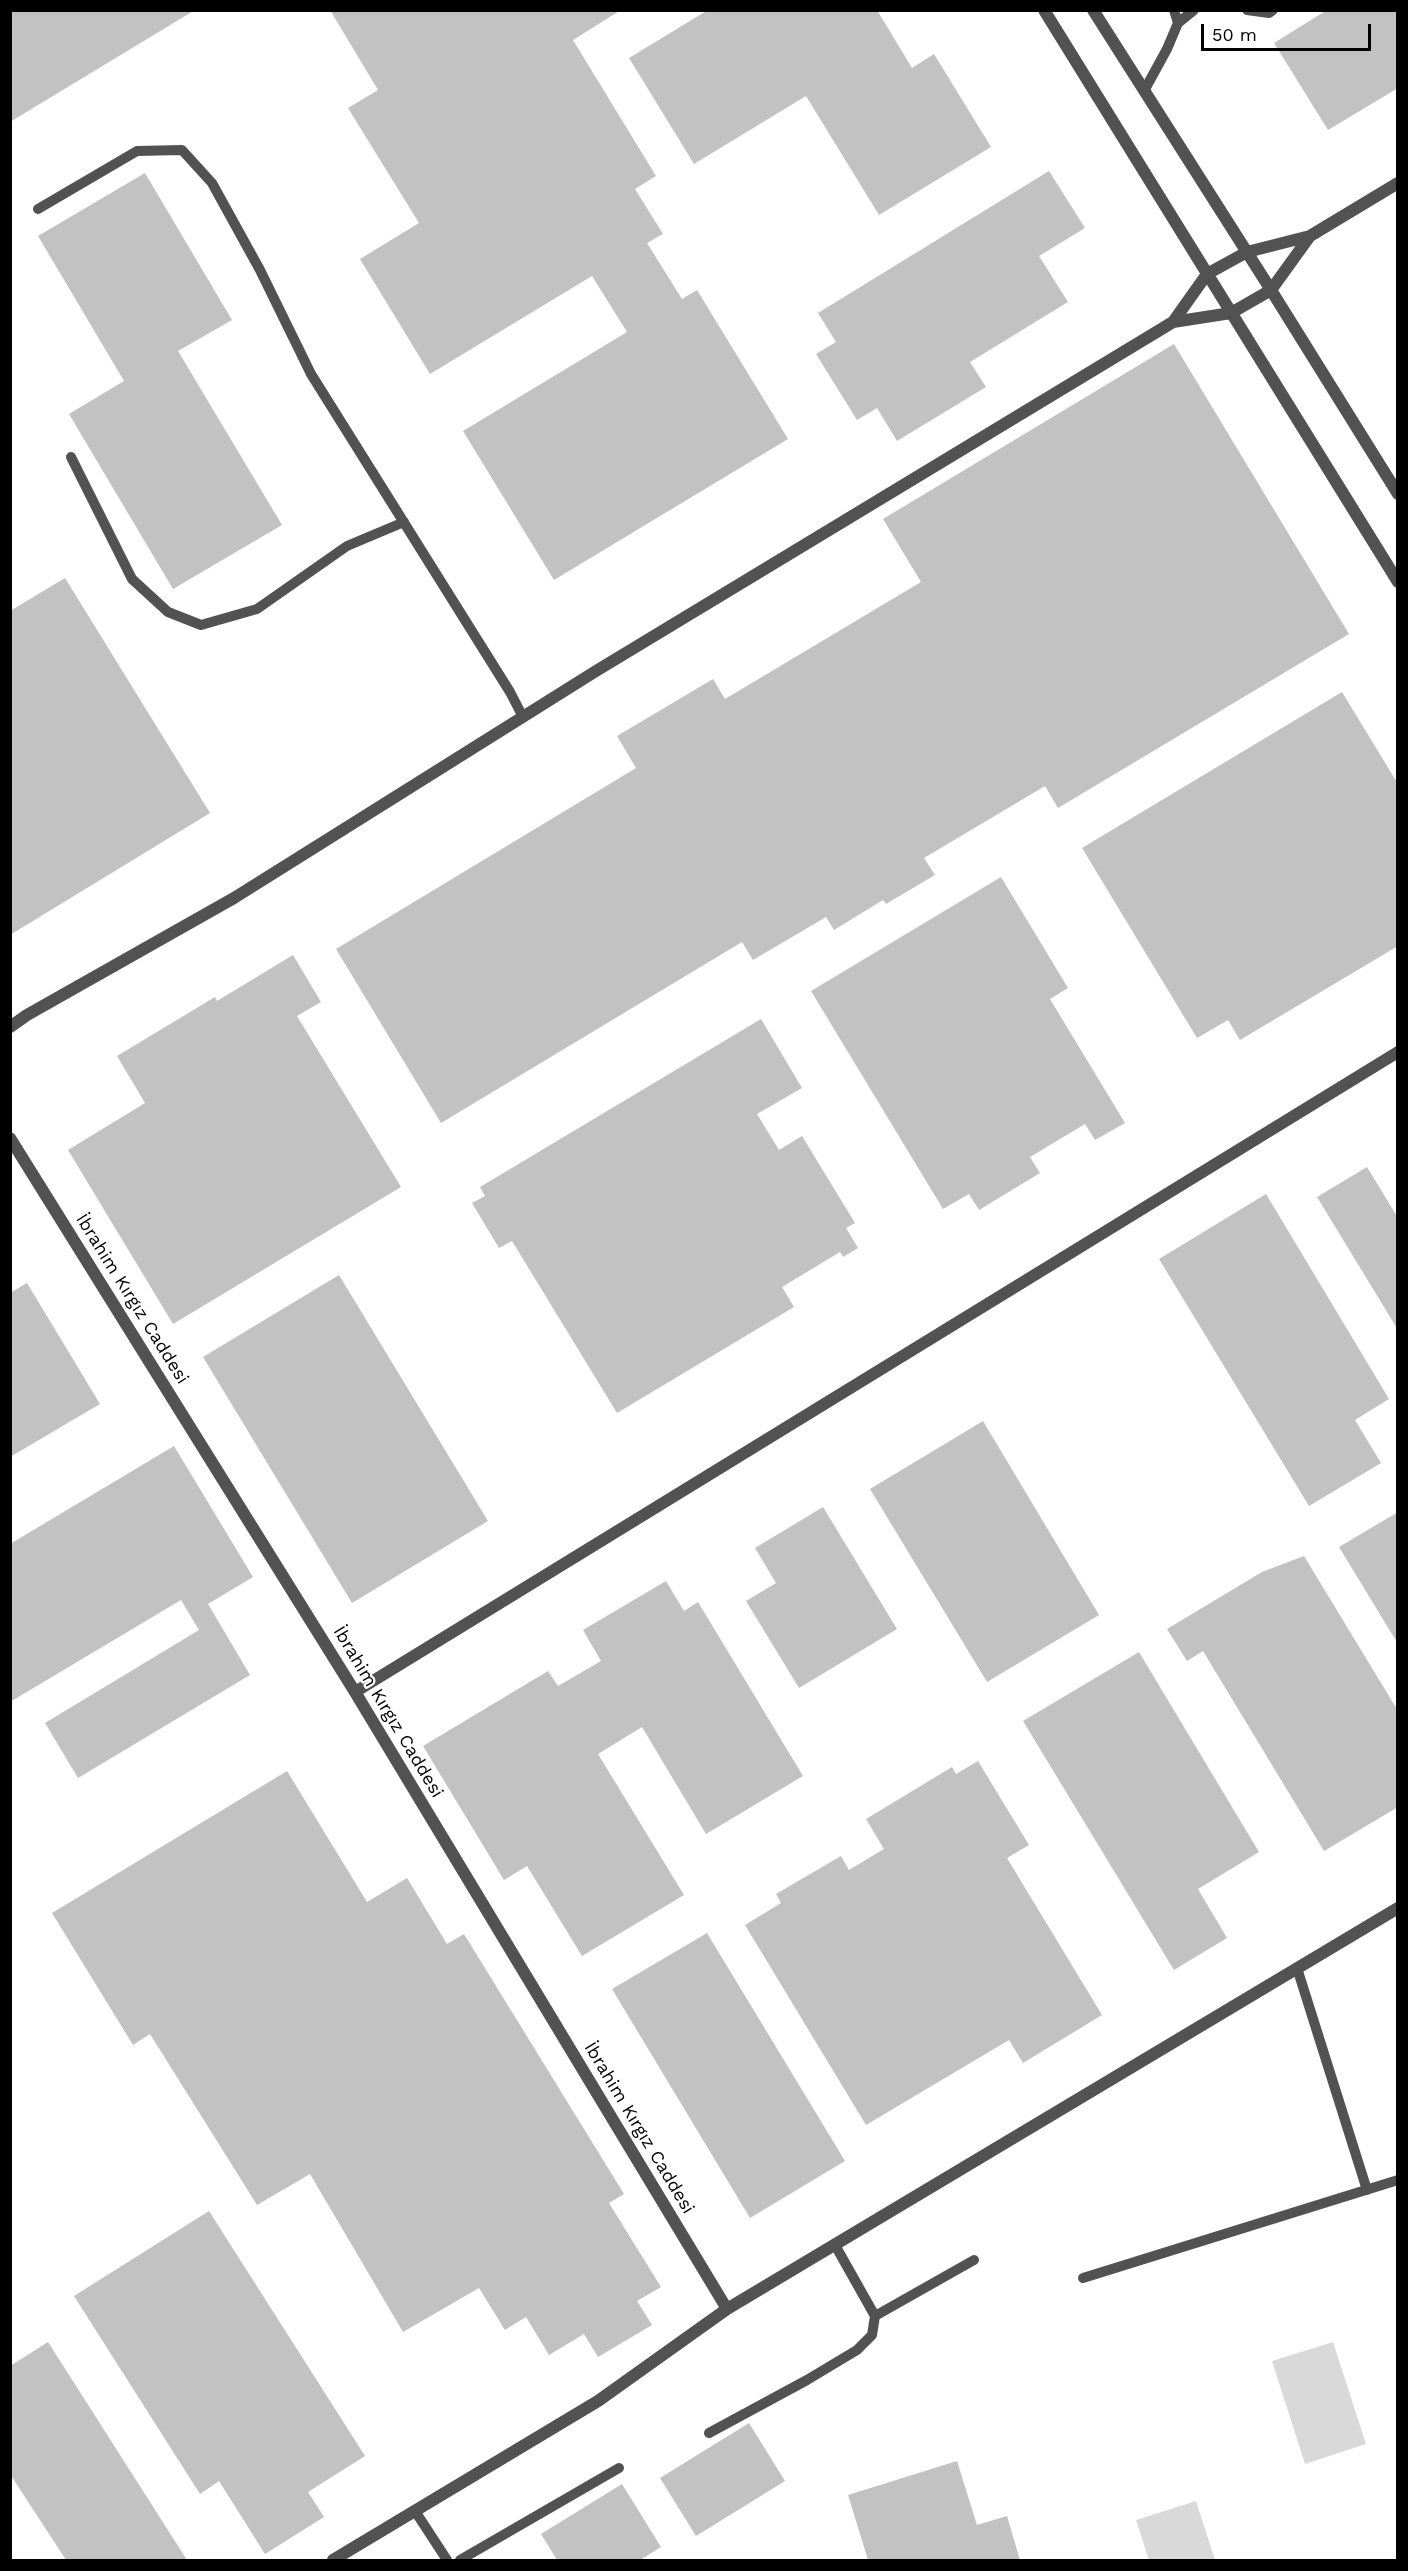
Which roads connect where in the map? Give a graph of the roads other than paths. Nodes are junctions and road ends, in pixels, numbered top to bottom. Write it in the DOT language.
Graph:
graph roads {
  1 [pos="1044,10"];
  2 [pos="1093,10"];
  3 [pos="1174,10"];
  4 [pos="1194,10"];
  5 [pos="1247,10"];
  6 [pos="1273,10"];
  7 [pos="1178,23"];
  8 [pos="1144,91"];
  9 [pos="1398,183"];
  10 [pos="38,209"];
  11 [pos="1310,236"];
  12 [pos="1247,252"];
  13 [pos="1207,274"];
  14 [pos="1271,290"];
  15 [pos="1231,313"];
  16 [pos="1173,322"];
  17 [pos="70,457"];
  18 [pos="1398,494"];
  19 [pos="404,522"];
  20 [pos="1398,582"];
  21 [pos="523,717"];
  22 [pos="10,1027"];
  23 [pos="1398,1052"];
  24 [pos="10,1138"];
  25 [pos="355,1692"];
  26 [pos="1398,1908"];
  27 [pos="1297,1968"];
  28 [pos="1398,2180"];
  29 [pos="1367,2190"];
  30 [pos="835,2245"];
  31 [pos="974,2260"];
  32 [pos="1083,2278"];
  33 [pos="727,2309"];
  34 [pos="875,2316"];
  35 [pos="709,2433"];
  36 [pos="618,2468"];
  37 [pos="415,2511"];
  38 [pos="333,2560"];
  39 [pos="447,2560"];
  40 [pos="460,2560"];
  1 -- 13 [label="street"];
  2 -- 8 [label="street"];
  3 -- 7 [label="lane"];
  4 -- 7 [label="lane"];
  5 -- 6 [label="lane"];
  7 -- 8 [label="lane"];
  8 -- 12 [label="street"];
  9 -- 11 [label="street"];
  10 -- 19 [label="lane"];
  11 -- 12 [label="street"];
  11 -- 14 [label="street"];
  12 -- 13 [label="street"];
  12 -- 14 [label="street"];
  13 -- 15 [label="street"];
  13 -- 16 [label="street"];
  14 -- 15 [label="street"];
  14 -- 18 [label="street"];
  15 -- 16 [label="street"];
  15 -- 20 [label="street"];
  16 -- 21 [label="street"];
  17 -- 19 [label="lane"];
  19 -- 21 [label="lane"];
  21 -- 22 [label="street"];
  23 -- 25 [label="street"];
  24 -- 25 [label="street, İbrahim Kırgız Caddesi"];
  25 -- 33 [label="street, İbrahim Kırgız Caddesi"];
  26 -- 27 [label="street"];
  27 -- 29 [label="lane"];
  27 -- 30 [label="street"];
  28 -- 29 [label="lane"];
  29 -- 32 [label="lane"];
  30 -- 33 [label="street"];
  30 -- 34 [label="lane"];
  31 -- 34 [label="lane"];
  33 -- 37 [label="street"];
  34 -- 35 [label="lane"];
  36 -- 40 [label="lane"];
  37 -- 38 [label="street"];
  37 -- 39 [label="lane"];
}
